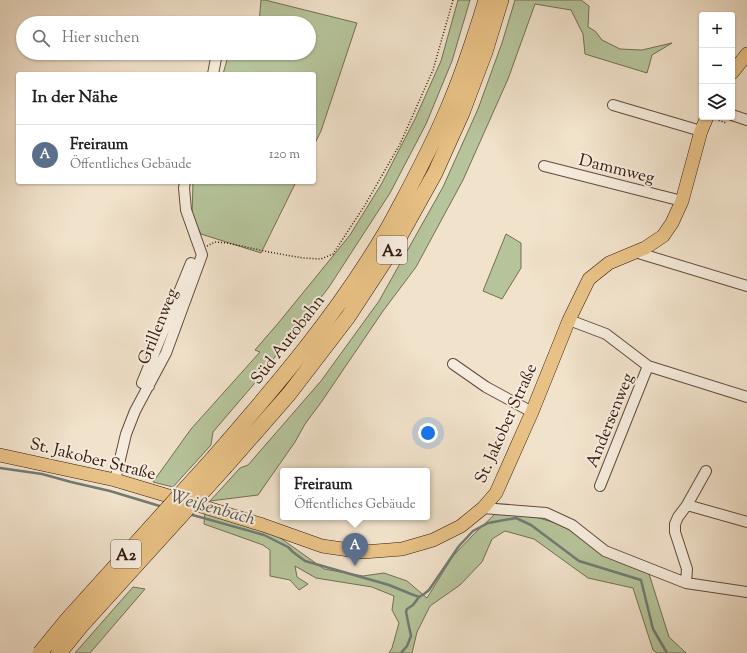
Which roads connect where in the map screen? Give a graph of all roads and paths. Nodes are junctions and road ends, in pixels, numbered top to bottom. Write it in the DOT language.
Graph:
graph roads {
  1 [pos="453,0"];
  2 [pos="486,0"];
  3 [pos="501,0"];
  4 [pos="747,54"];
  5 [pos="216,60"];
  6 [pos="735,68"];
  7 [pos="213,72"];
  8 [pos="613,105"];
  9 [pos="735,116"];
  10 [pos="706,120"];
  11 [pos="747,120"];
  12 [pos="702,131"];
  13 [pos="544,166"];
  14 [pos="185,184"];
  15 [pos="682,201"];
  16 [pos="635,252"];
  17 [pos="202,255"];
  18 [pos="191,263"];
  19 [pos="746,284"];
  20 [pos="569,320"];
  21 [pos="453,364"];
  22 [pos="648,366"];
  23 [pos="149,386"];
  24 [pos="747,397"];
  25 [pos="532,412"];
  26 [pos="0,455"];
  27 [pos="220,461"];
  28 [pos="706,471"];
  29 [pos="115,480"];
  30 [pos="600,486"];
  31 [pos="688,505"];
  32 [pos="483,508"];
  33 [pos="747,522"];
  34 [pos="686,584"];
  35 [pos="747,592"];
  36 [pos="40,653"];
  37 [pos="59,653"];
  1 -- 17 [label="path"];
  2 -- 27 [label="highway, Süd Autobahn / A2"];
  3 -- 27 [label="highway, Süd Autobahn / A2"];
  4 -- 6 [label="main road"];
  5 -- 7 [label="street"];
  8 -- 12 [label="street"];
  9 -- 11 [label="street"];
  10 -- 12 [label="main road, St. Jakober Straße"];
  12 -- 15 [label="main road, St. Jakober Straße"];
  13 -- 15 [label="street, Dammweg"];
  14 -- 17 [label="street"];
  15 -- 16 [label="main road, St. Jakober Straße"];
  16 -- 19 [label="street"];
  16 -- 20 [label="main road, St. Jakober Straße"];
  17 -- 23 [label="street, Grillenweg"];
  18 -- 23 [label="street"];
  20 -- 22 [label="street"];
  20 -- 25 [label="main road, St. Jakober Straße"];
  21 -- 25 [label="street"];
  22 -- 24 [label="street"];
  22 -- 30 [label="street, Andersenweg"];
  23 -- 29 [label="street, Grillenweg"];
  25 -- 32 [label="main road, St. Jakober Straße"];
  26 -- 29 [label="main road, St. Jakober Straße"];
  27 -- 36 [label="highway, Süd Autobahn / A2, bridge"];
  27 -- 37 [label="highway, Süd Autobahn / A2, bridge"];
  28 -- 31 [label="street"];
  29 -- 32 [label="main road, St. Jakober Straße"];
  31 -- 33 [label="street"];
  31 -- 34 [label="street"];
  32 -- 34 [label="street"];
  34 -- 35 [label="street"];
}
